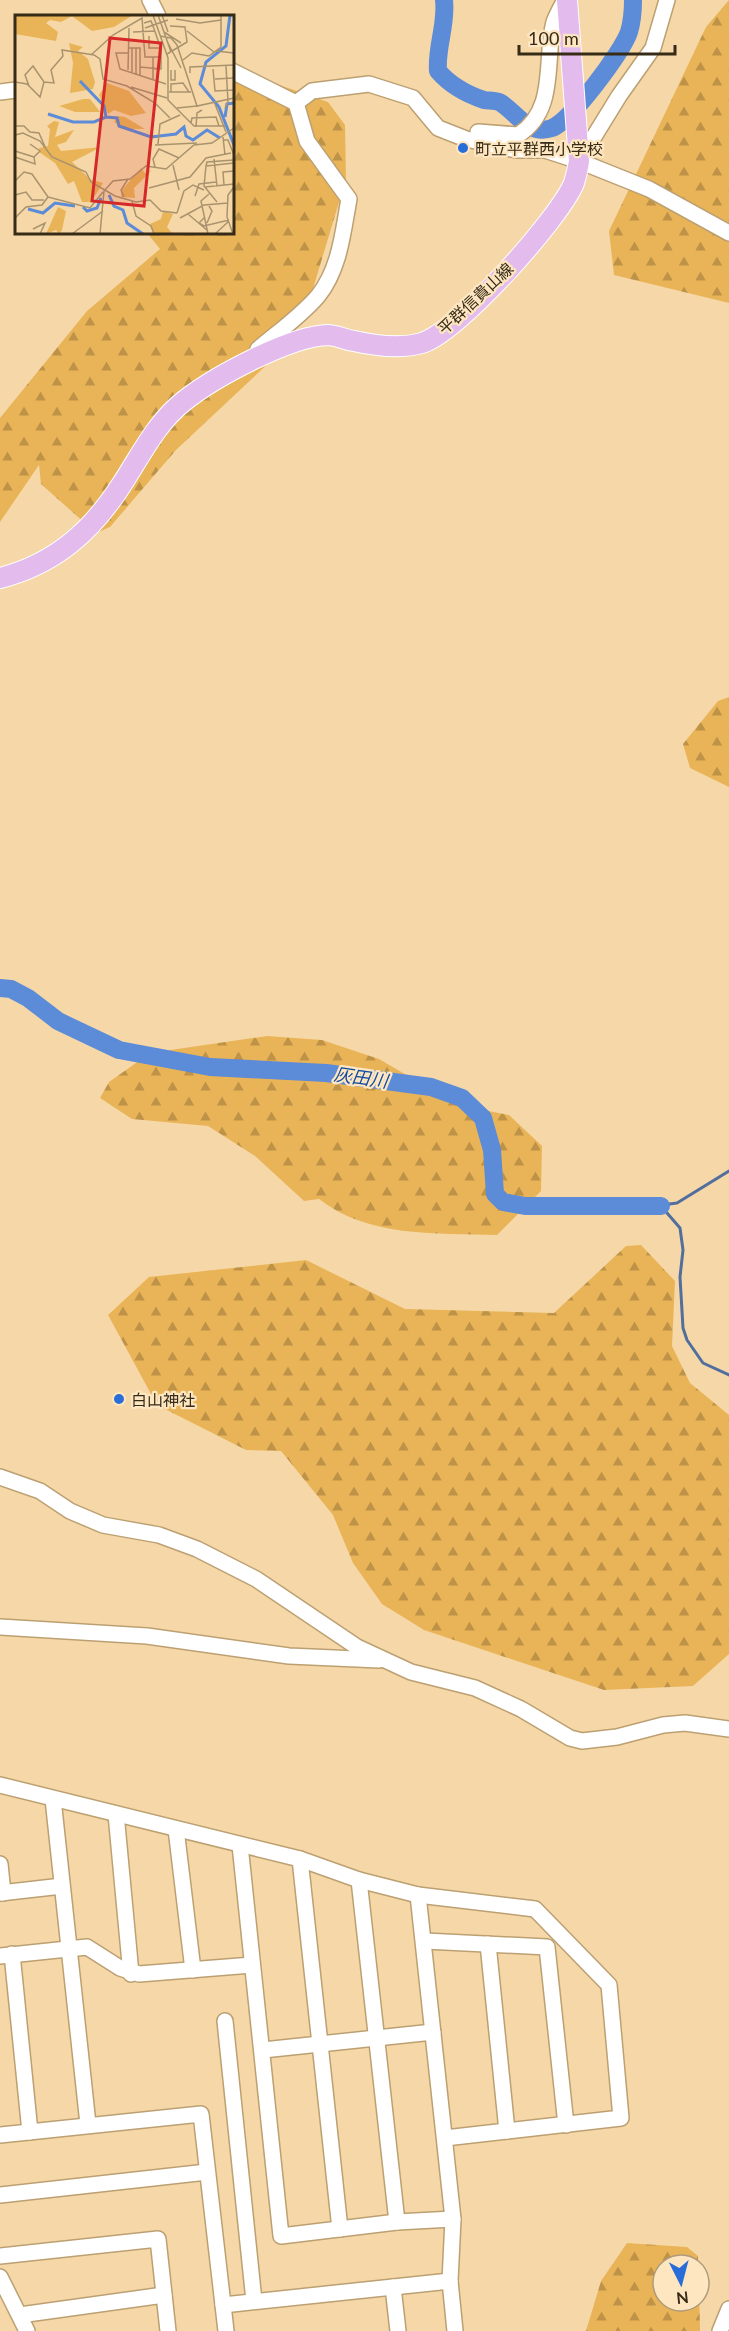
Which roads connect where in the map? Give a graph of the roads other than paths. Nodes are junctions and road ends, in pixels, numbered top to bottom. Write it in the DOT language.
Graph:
graph roads {
  1 [pos="150,0"];
  2 [pos="566,0"];
  3 [pos="667,0"];
  4 [pos="158,15"];
  5 [pos="234,72"];
  6 [pos="15,90"];
  7 [pos="0,92"];
  8 [pos="296,103"];
  9 [pos="432,120"];
  10 [pos="579,161"];
  11 [pos="729,233"];
  12 [pos="255,360"];
  13 [pos="0,578"];
  14 [pos="0,1477"];
  15 [pos="0,1626"];
  16 [pos="388,1660"];
  17 [pos="729,1729"];
  18 [pos="0,1785"];
  19 [pos="53,1799"];
  20 [pos="116,1814"];
  21 [pos="176,1829"];
  22 [pos="240,1845"];
  23 [pos="300,1859"];
  24 [pos="0,1864"];
  25 [pos="360,1880"];
  26 [pos="62,1886"];
  27 [pos="2,1893"];
  28 [pos="418,1895"];
  29 [pos="425,1941"];
  30 [pos="488,1944"];
  31 [pos="70,1948"];
  32 [pos="6,1955"];
  33 [pos="252,1965"];
  34 [pos="193,1970"];
  35 [pos="131,1974"];
  36 [pos="225,2021"];
  37 [pos="433,2032"];
  38 [pos="376,2039"];
  39 [pos="320,2044"];
  40 [pos="263,2050"];
  41 [pos="88,2124"];
  42 [pos="566,2125"];
  43 [pos="507,2131"];
  44 [pos="30,2132"];
  45 [pos="0,2135"];
  46 [pos="445,2138"];
  47 [pos="207,2172"];
  48 [pos="0,2195"];
  49 [pos="453,2218"];
  50 [pos="398,2222"];
  51 [pos="340,2229"];
  52 [pos="0,2256"];
  53 [pos="0,2277"];
  54 [pos="450,2282"];
  55 [pos="393,2287"];
  56 [pos="164,2295"];
  57 [pos="254,2301"];
  58 [pos="223,2305"];
  59 [pos="729,2309"];
  60 [pos="20,2315"];
  61 [pos="27,2331"];
  62 [pos="168,2331"];
  63 [pos="226,2331"];
  64 [pos="398,2331"];
  65 [pos="455,2331"];
  66 [pos="720,2331"];
  1 -- 4 [label="street"];
  2 -- 9 [label="street"];
  2 -- 10 [label="main road, 平群信貴山線"];
  3 -- 10 [label="street"];
  5 -- 8 [label="street"];
  6 -- 7 [label="street"];
  8 -- 9 [label="street"];
  8 -- 12 [label="street"];
  9 -- 10 [label="street"];
  10 -- 11 [label="street"];
  10 -- 12 [label="main road, 平群信貴山線"];
  12 -- 13 [label="main road, 平群信貴山線"];
  14 -- 16 [label="street"];
  15 -- 16 [label="street"];
  16 -- 17 [label="street"];
  18 -- 19 [label="street"];
  19 -- 20 [label="street"];
  19 -- 26 [label="street"];
  20 -- 21 [label="street"];
  20 -- 35 [label="street"];
  21 -- 22 [label="street"];
  21 -- 34 [label="street"];
  22 -- 23 [label="street"];
  22 -- 33 [label="street"];
  23 -- 25 [label="street"];
  23 -- 39 [label="street"];
  24 -- 27 [label="street"];
  25 -- 28 [label="street"];
  25 -- 38 [label="street"];
  26 -- 27 [label="street"];
  26 -- 31 [label="street"];
  28 -- 29 [label="street"];
  28 -- 42 [label="street"];
  29 -- 30 [label="street"];
  29 -- 37 [label="street"];
  30 -- 42 [label="street"];
  30 -- 43 [label="street"];
  31 -- 32 [label="street"];
  31 -- 35 [label="street"];
  31 -- 41 [label="street"];
  32 -- 44 [label="street"];
  33 -- 34 [label="street"];
  33 -- 40 [label="street"];
  34 -- 35 [label="street"];
  36 -- 57 [label="street"];
  37 -- 38 [label="street"];
  37 -- 46 [label="street"];
  38 -- 39 [label="street"];
  38 -- 50 [label="street"];
  39 -- 40 [label="street"];
  39 -- 51 [label="street"];
  40 -- 51 [label="street"];
  41 -- 44 [label="street"];
  41 -- 47 [label="street"];
  42 -- 43 [label="street"];
  43 -- 46 [label="street"];
  44 -- 45 [label="street"];
  46 -- 49 [label="street"];
  47 -- 48 [label="street"];
  47 -- 58 [label="street"];
  49 -- 50 [label="street"];
  49 -- 54 [label="street"];
  50 -- 51 [label="street"];
  52 -- 56 [label="street"];
  53 -- 60 [label="street"];
  54 -- 55 [label="street"];
  54 -- 65 [label="street"];
  55 -- 57 [label="street"];
  55 -- 64 [label="street"];
  56 -- 60 [label="street"];
  56 -- 62 [label="street"];
  57 -- 58 [label="street"];
  58 -- 63 [label="street"];
  59 -- 66 [label="street"];
  60 -- 61 [label="street"];
}
